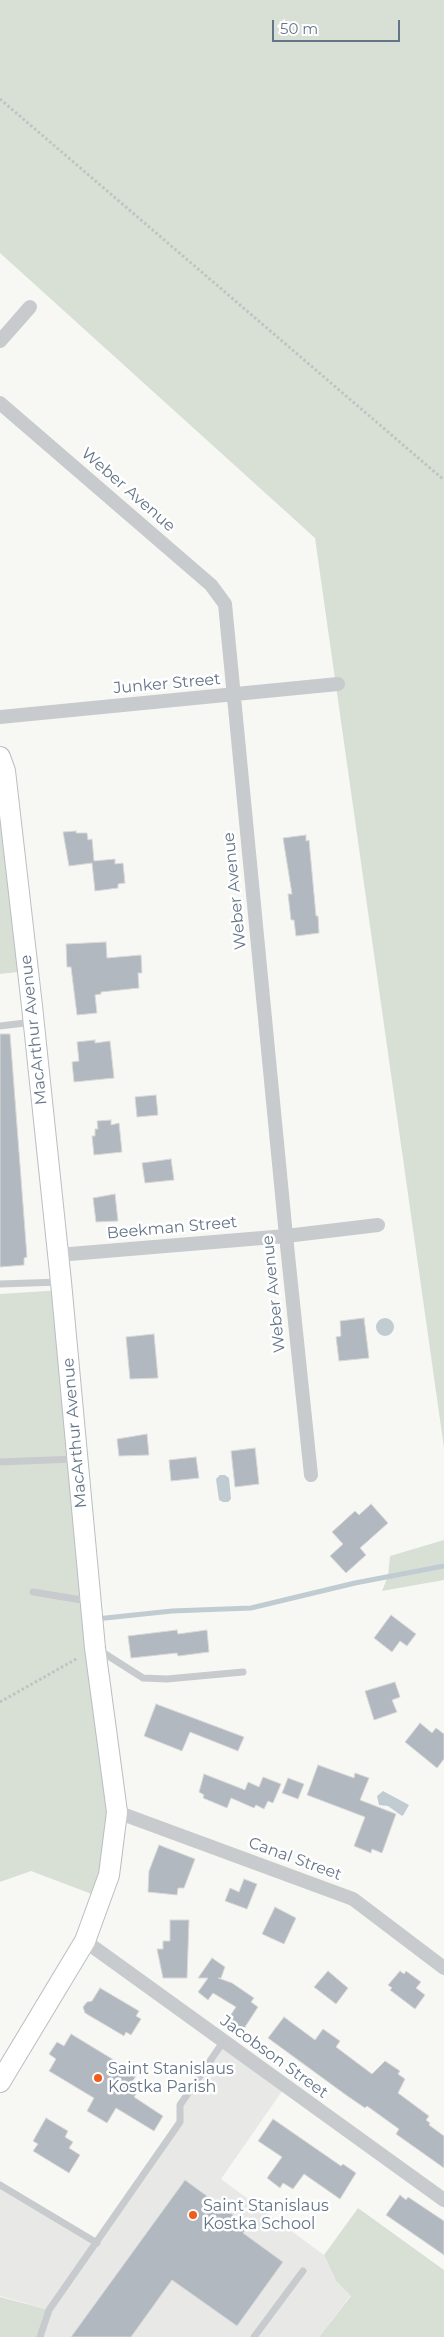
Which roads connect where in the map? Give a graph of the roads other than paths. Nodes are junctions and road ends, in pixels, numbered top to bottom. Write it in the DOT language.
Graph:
graph roads {
  1 [pos="30,307"];
  2 [pos="0,341"];
  3 [pos="0,403"];
  4 [pos="338,684"];
  5 [pos="234,696"];
  6 [pos="0,717"];
  7 [pos="0,757"];
  8 [pos="33,1022"];
  9 [pos="0,1026"];
  10 [pos="378,1225"];
  11 [pos="286,1236"];
  12 [pos="58,1255"];
  13 [pos="62,1282"];
  14 [pos="0,1284"];
  15 [pos="78,1459"];
  16 [pos="0,1462"];
  17 [pos="311,1475"];
  18 [pos="33,1592"];
  19 [pos="91,1601"];
  20 [pos="96,1648"];
  21 [pos="243,1672"];
  22 [pos="117,1812"];
  23 [pos="85,1941"];
  24 [pos="444,1968"];
  25 [pos="223,2042"];
  26 [pos="0,2082"];
  27 [pos="0,2185"];
  28 [pos="444,2200"];
  29 [pos="97,2243"];
  30 [pos="303,2271"];
  31 [pos="40,2337"];
  32 [pos="254,2337"];
  1 -- 2 [label="street"];
  3 -- 5 [label="street, Weber Avenue"];
  4 -- 5 [label="street, Junker Street"];
  5 -- 6 [label="street, Junker Street"];
  5 -- 11 [label="street, Weber Avenue"];
  7 -- 8 [label="street, MacArthur Avenue"];
  8 -- 9 [label="lane"];
  8 -- 12 [label="street, MacArthur Avenue"];
  10 -- 11 [label="street, Beekman Street"];
  11 -- 12 [label="street, Beekman Street"];
  11 -- 17 [label="street, Weber Avenue"];
  12 -- 13 [label="street, MacArthur Avenue"];
  13 -- 14 [label="lane"];
  13 -- 15 [label="street, MacArthur Avenue"];
  15 -- 16 [label="lane"];
  15 -- 19 [label="street, MacArthur Avenue"];
  18 -- 19 [label="lane"];
  19 -- 20 [label="street, MacArthur Avenue"];
  20 -- 21 [label="lane"];
  20 -- 22 [label="street, MacArthur Avenue"];
  22 -- 23 [label="street, MacArthur Avenue"];
  22 -- 24 [label="street, Canal Street"];
  23 -- 25 [label="street, Jacobson Street"];
  23 -- 26 [label="street, MacArthur Avenue"];
  25 -- 28 [label="street, Jacobson Street"];
  25 -- 29 [label="lane"];
  27 -- 29 [label="lane"];
  29 -- 31 [label="lane"];
  30 -- 32 [label="lane"];
}
